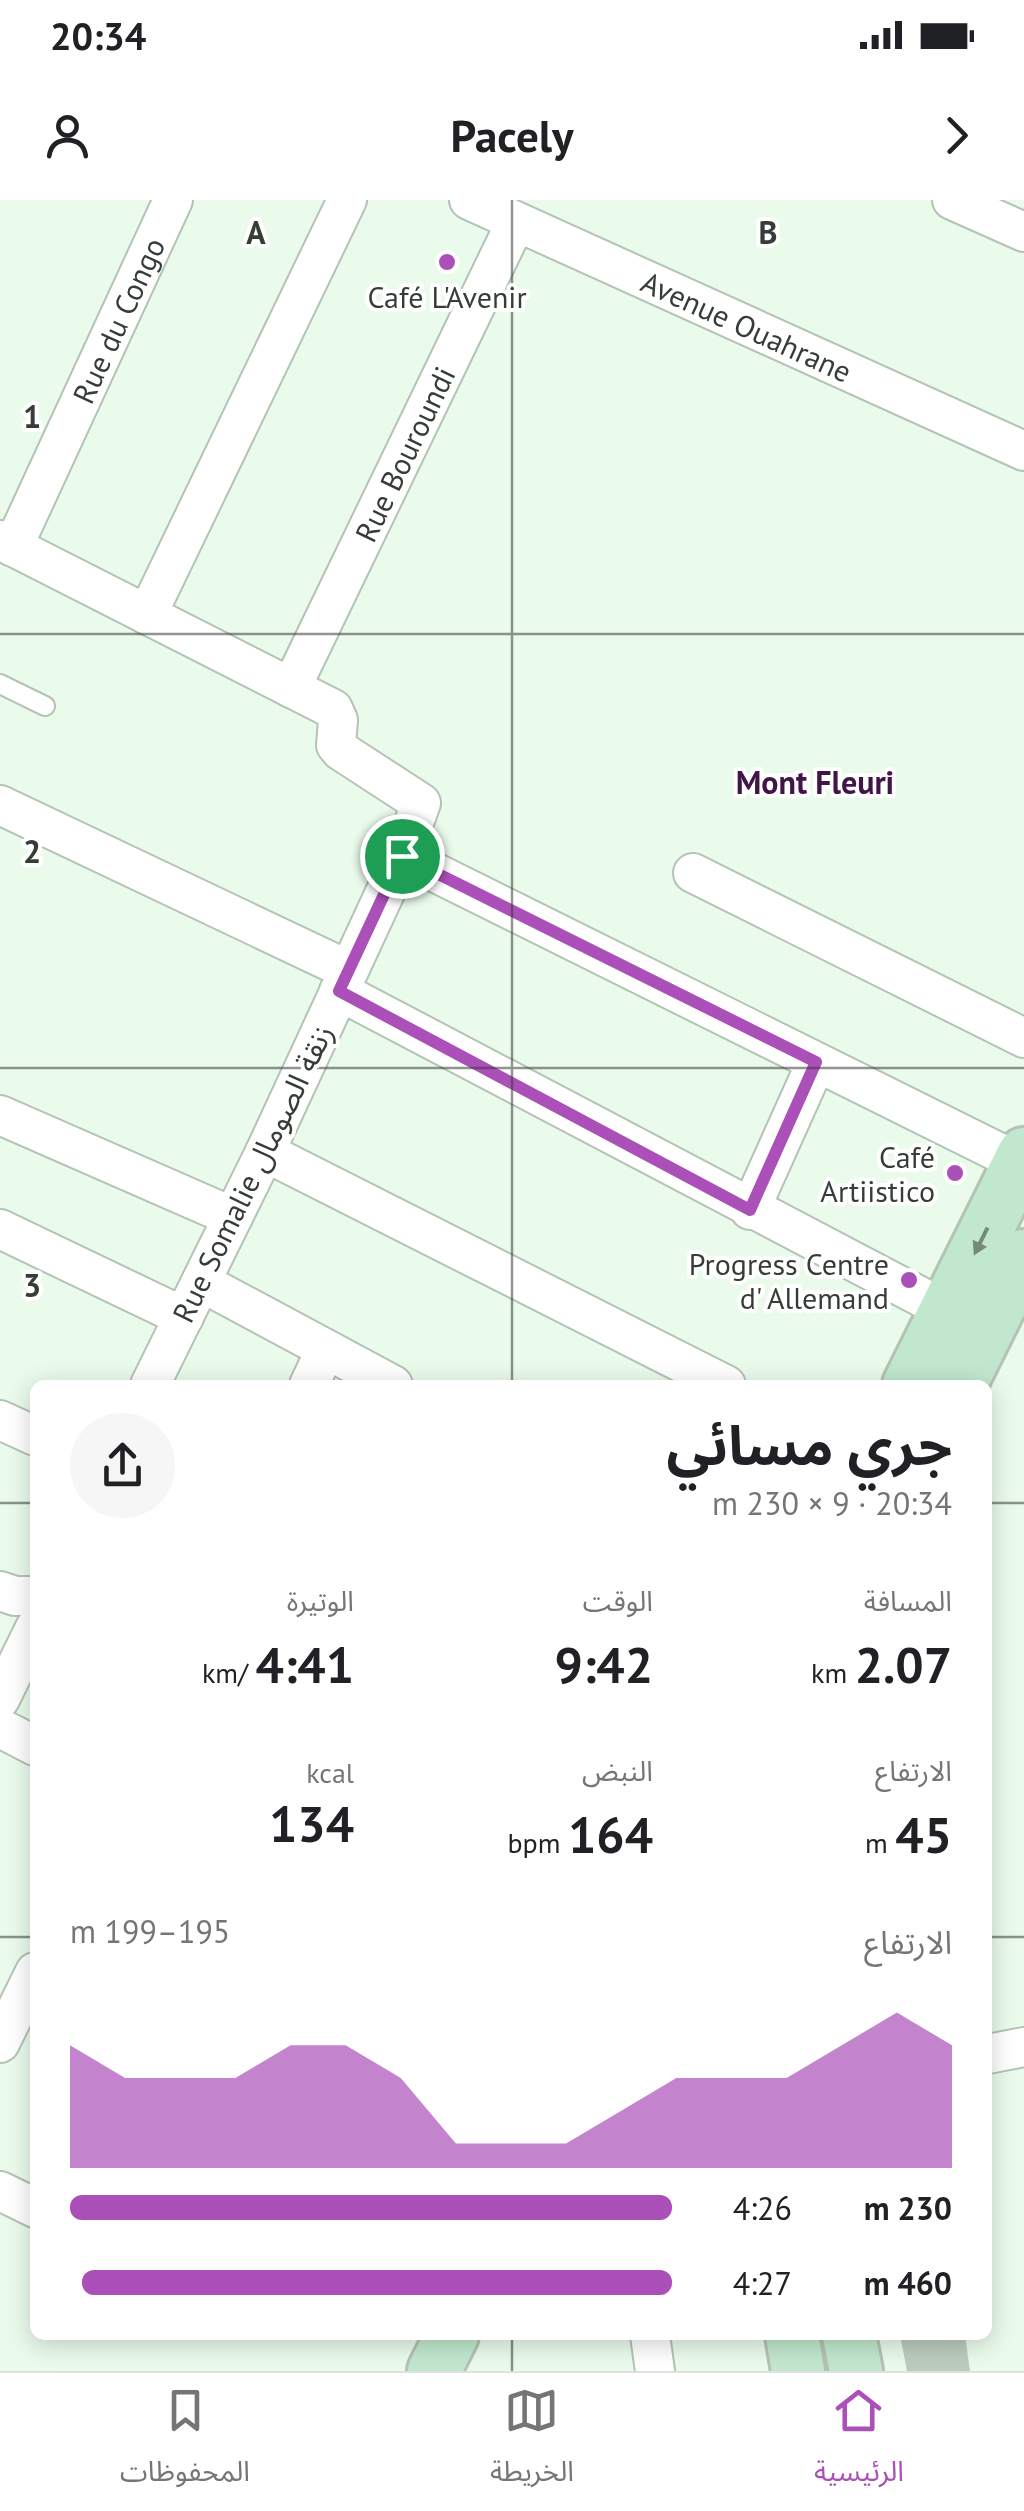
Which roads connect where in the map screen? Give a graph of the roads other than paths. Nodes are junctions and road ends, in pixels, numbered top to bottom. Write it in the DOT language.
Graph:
graph roads {
  1 [pos="173,200"];
  2 [pos="347,200"];
  3 [pos="469,200"];
  4 [pos="952,200"];
  5 [pos="516,222"];
  6 [pos="1024,232"];
  7 [pos="1024,451"];
  8 [pos="6,544"];
  9 [pos="147,615"];
  10 [pos="0,684"];
  11 [pos="292,688"];
  12 [pos="44,706"];
  13 [pos="0,805"];
  14 [pos="402,856"];
  15 [pos="693,873"];
  16 [pos="343,980"];
  17 [pos="1024,1038"];
  18 [pos="816,1062"];
  19 [pos="0,1115"];
  20 [pos="265,1152"];
  21 [pos="1022,1158"];
  22 [pos="750,1210"];
  23 [pos="233,1216"];
  24 [pos="0,1230"];
  25 [pos="1024,1256"];
  26 [pos="201,1282"];
  27 [pos="946,1310"];
  28 [pos="184,1316"];
  29 [pos="326,1351"];
  30 [pos="152,1380"];
  31 [pos="312,1380"];
  32 [pos="384,1380"];
  33 [pos="716,1380"];
  34 [pos="911,1380"];
  35 [pos="962,1380"];
  36 [pos="0,1420"];
  37 [pos="30,1434"];
  38 [pos="0,1591"];
  39 [pos="30,1596"];
  40 [pos="30,1638"];
  41 [pos="0,1699"];
  42 [pos="0,1728"];
  43 [pos="30,1743"];
  44 [pos="30,1982"];
  45 [pos="0,2043"];
  46 [pos="1024,2047"];
  47 [pos="992,2053"];
  48 [pos="0,2191"];
  49 [pos="30,2206"];
  50 [pos="450,2340"];
  51 [pos="651,2340"];
  52 [pos="793,2340"];
  53 [pos="850,2340"];
  54 [pos="434,2371"];
  55 [pos="656,2371"];
  56 [pos="798,2371"];
  57 [pos="856,2371"];
  1 -- 8 [label="street, Rue du Congo"];
  2 -- 9 [label="street"];
  3 -- 5 [label="street, Avenue Ouahrane"];
  4 -- 6 [label="street"];
  5 -- 7 [label="street, Avenue Ouahrane"];
  5 -- 11 [label="street, Rue Bouroundi"];
  8 -- 9 [label="street"];
  9 -- 11 [label="street"];
  10 -- 12 [label="lane"];
  11 -- 14 [label="street, Rue Somalie زنقة الصومال"];
  13 -- 16 [label="street"];
  14 -- 16 [label="street, Rue Somalie زنقة الصومال"];
  14 -- 18 [label="street"];
  15 -- 17 [label="street"];
  16 -- 20 [label="street, Rue Somalie زنقة الصومال"];
  16 -- 22 [label="street"];
  18 -- 21 [label="street"];
  18 -- 22 [label="street"];
  19 -- 23 [label="street"];
  20 -- 23 [label="street, Rue Somalie زنقة الصومال"];
  20 -- 33 [label="street"];
  21 -- 27 [label="main road, one-way"];
  22 -- 27 [label="street"];
  23 -- 26 [label="street, Rue Somalie زنقة الصومال"];
  24 -- 28 [label="street"];
  25 -- 35 [label="main road"];
  26 -- 28 [label="street, Rue Somalie زنقة الصومال"];
  26 -- 29 [label="street"];
  27 -- 34 [label="main road"];
  28 -- 30 [label="street, Rue Somalie زنقة الصومال"];
  29 -- 31 [label="street"];
  29 -- 32 [label="street"];
  36 -- 37 [label="street"];
  38 -- 39 [label="street"];
  40 -- 41 [label="street"];
  42 -- 43 [label="street"];
  44 -- 45 [label="street"];
  46 -- 47 [label="street"];
  48 -- 49 [label="street"];
  50 -- 54 [label="main road"];
  51 -- 55 [label="street"];
  52 -- 56 [label="main road"];
  53 -- 57 [label="main road"];
}
